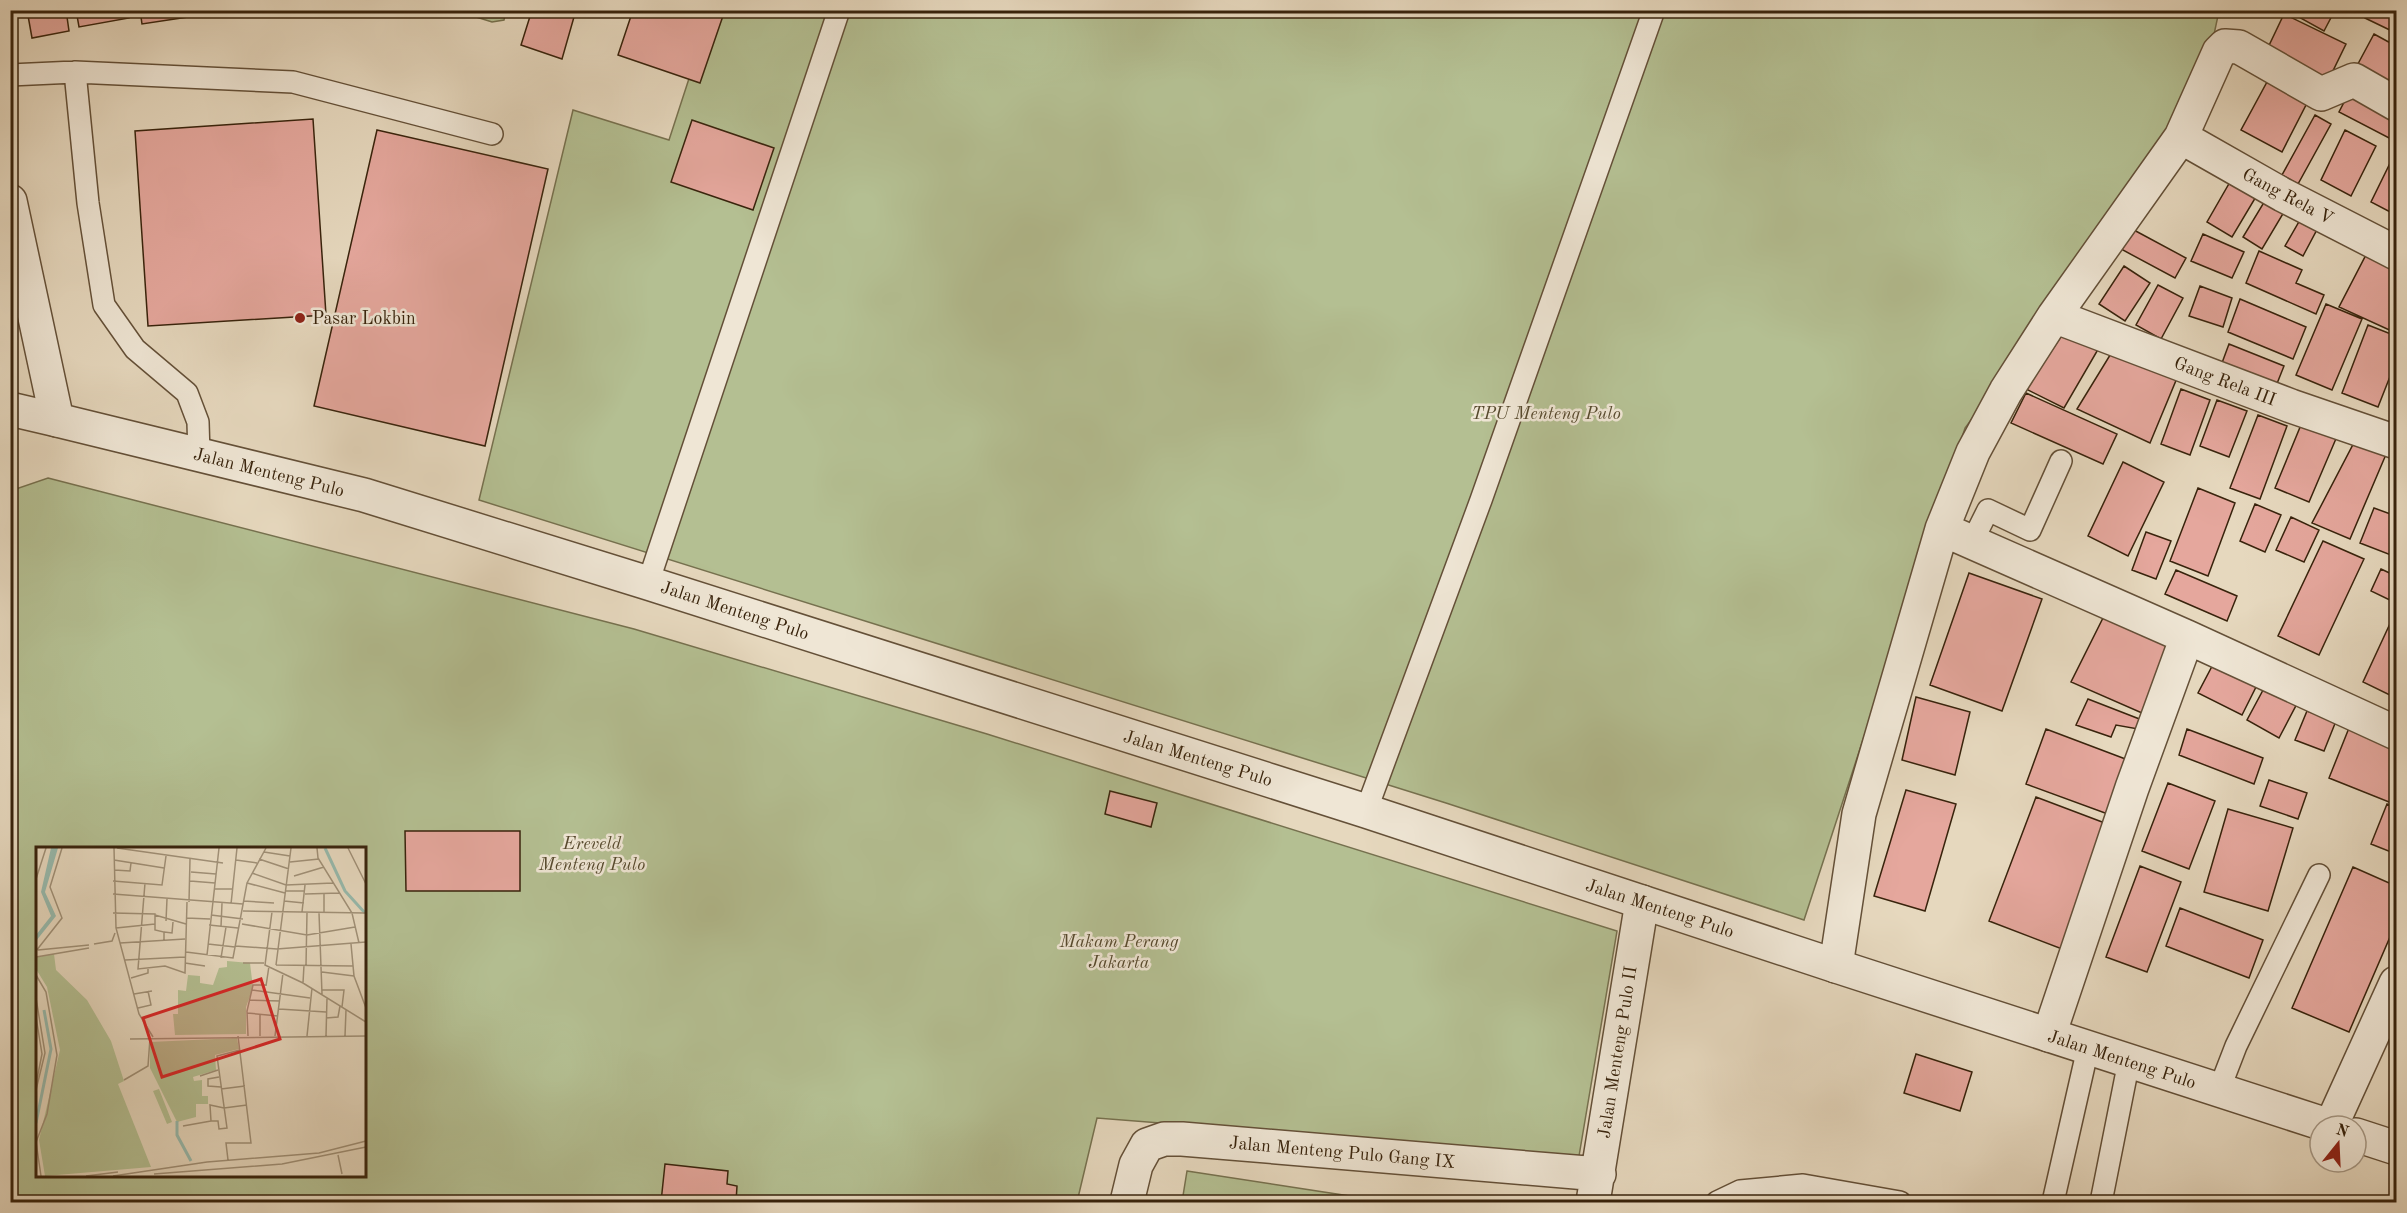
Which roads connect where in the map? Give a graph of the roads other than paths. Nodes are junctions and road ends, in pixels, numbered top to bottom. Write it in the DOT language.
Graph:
graph roads {
  1 [pos="839,10"];
  2 [pos="1654,10"];
  3 [pos="75,72"];
  4 [pos="10,75"];
  5 [pos="2397,104"];
  6 [pos="492,134"];
  7 [pos="2181,138"];
  8 [pos="10,201"];
  9 [pos="2394,248"];
  10 [pos="2054,316"];
  11 [pos="13,412"];
  12 [pos="57,420"];
  13 [pos="2397,442"];
  14 [pos="199,455"];
  15 [pos="2061,461"];
  16 [pos="1942,529"];
  17 [pos="1972,542"];
  18 [pos="648,583"];
  19 [pos="2187,637"];
  20 [pos="2397,733"];
  21 [pos="1366,811"];
  22 [pos="2319,875"];
  23 [pos="1642,902"];
  24 [pos="1836,966"];
  25 [pos="2397,983"];
  26 [pos="2049,1035"];
  27 [pos="2088,1048"];
  28 [pos="2129,1061"];
  29 [pos="2219,1090"];
  30 [pos="2336,1114"];
  31 [pos="2308,1119"];
  32 [pos="2368,1139"];
  33 [pos="2397,1148"];
  34 [pos="1596,1188"];
  35 [pos="1127,1203"];
  36 [pos="1718,1203"];
  37 [pos="1900,1203"];
  38 [pos="2053,1203"];
  39 [pos="2100,1203"];
  1 -- 18 [label="lane"];
  2 -- 21 [label="lane"];
  3 -- 4 [label="lane"];
  3 -- 6 [label="lane"];
  3 -- 14 [label="lane"];
  5 -- 7 [label="street"];
  7 -- 9 [label="street, Gang Rela V"];
  7 -- 10 [label="street"];
  8 -- 12 [label="street"];
  10 -- 13 [label="street, Gang Rela III"];
  10 -- 16 [label="street"];
  11 -- 12 [label="street, Jalan Menteng Pulo"];
  12 -- 14 [label="street, Jalan Menteng Pulo"];
  14 -- 18 [label="street, Jalan Menteng Pulo"];
  15 -- 17 [label="lane"];
  16 -- 17 [label="street"];
  16 -- 24 [label="street"];
  17 -- 19 [label="street"];
  18 -- 21 [label="street, Jalan Menteng Pulo"];
  19 -- 20 [label="street"];
  19 -- 26 [label="street"];
  21 -- 23 [label="street, Jalan Menteng Pulo"];
  22 -- 29 [label="lane"];
  23 -- 24 [label="street, Jalan Menteng Pulo"];
  23 -- 34 [label="street, Jalan Menteng Pulo II"];
  24 -- 26 [label="street, Jalan Menteng Pulo"];
  25 -- 30 [label="street"];
  26 -- 27 [label="street, Jalan Menteng Pulo"];
  27 -- 28 [label="street, Jalan Menteng Pulo"];
  27 -- 38 [label="lane"];
  28 -- 29 [label="street, Jalan Menteng Pulo"];
  28 -- 39 [label="lane"];
  29 -- 31 [label="street, Jalan Menteng Pulo"];
  32 -- 33 [label="street"];
  34 -- 35 [label="street, Jalan Menteng Pulo Gang IX"];
  36 -- 37 [label="lane"];
}
